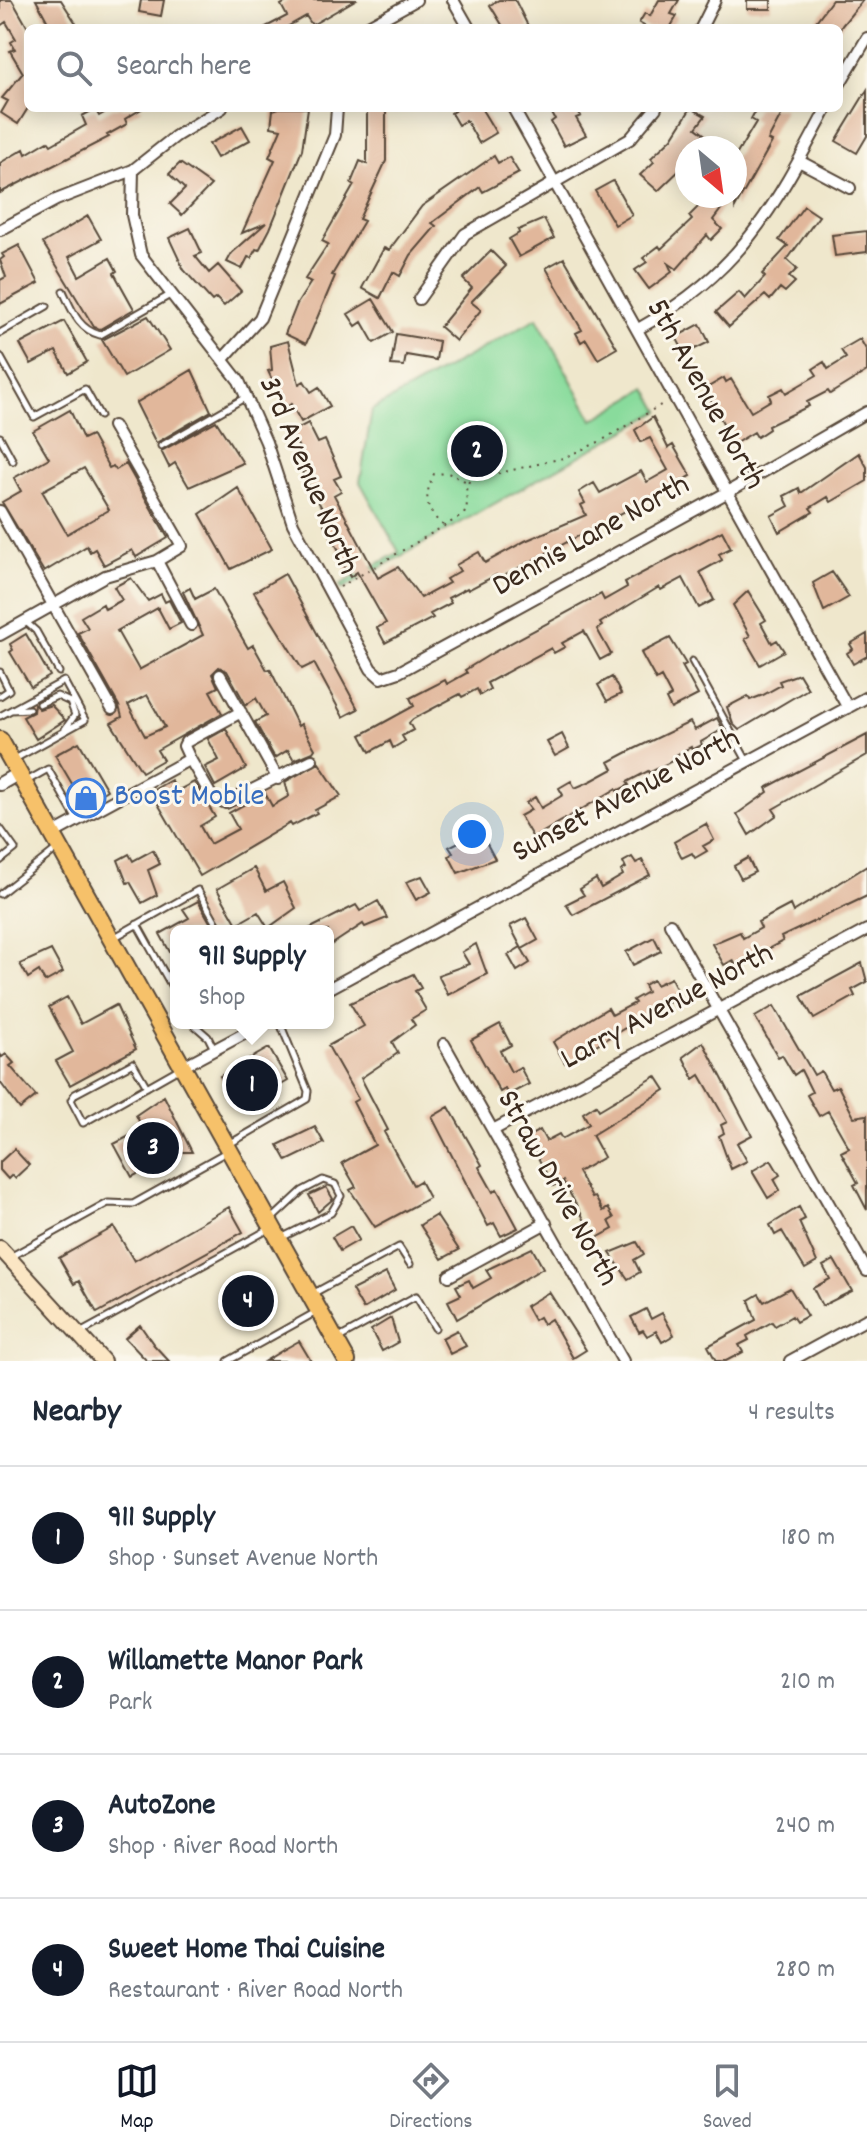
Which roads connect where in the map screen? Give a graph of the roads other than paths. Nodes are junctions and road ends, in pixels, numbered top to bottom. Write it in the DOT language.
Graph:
graph roads {
  1 [pos="416,0"];
  2 [pos="453,0"];
  3 [pos="715,0"];
  4 [pos="372,24"];
  5 [pos="467,24"];
  6 [pos="703,24"];
  7 [pos="867,38"];
  8 [pos="843,78"];
  9 [pos="215,112"];
  10 [pos="337,112"];
  11 [pos="515,112"];
  12 [pos="653,112"];
  13 [pos="825,112"];
  14 [pos="799,161"];
  15 [pos="133,170"];
  16 [pos="556,183"];
  17 [pos="850,188"];
  18 [pos="0,230"];
  19 [pos="63,291"];
  20 [pos="170,295"];
  21 [pos="419,299"];
  22 [pos="47,306"];
  23 [pos="638,329"];
  24 [pos="0,333"];
  25 [pos="0,356"];
  26 [pos="224,358"];
  27 [pos="247,397"];
  28 [pos="867,412"];
  29 [pos="100,416"];
  30 [pos="113,426"];
  31 [pos="1,441"];
  32 [pos="161,446"];
  33 [pos="13,461"];
  34 [pos="728,492"];
  35 [pos="0,511"];
  36 [pos="157,561"];
  37 [pos="53,606"];
  38 [pos="26,621"];
  39 [pos="191,625"];
  40 [pos="0,635"];
  41 [pos="692,661"];
  42 [pos="0,672"];
  43 [pos="59,672"];
  44 [pos="220,675"];
  45 [pos="381,678"];
  46 [pos="0,696"];
  47 [pos="867,697"];
  48 [pos="39,704"];
  49 [pos="848,708"];
  50 [pos="29,709"];
  51 [pos="112,709"];
  52 [pos="10,710"];
  53 [pos="241,712"];
  54 [pos="0,716"];
  55 [pos="62,733"];
  56 [pos="0,740"];
  57 [pos="190,759"];
  58 [pos="312,760"];
  59 [pos="748,762"];
  60 [pos="18,772"];
  61 [pos="278,779"];
  62 [pos="0,784"];
  63 [pos="77,820"];
  64 [pos="0,828"];
  65 [pos="56,840"];
  66 [pos="0,861"];
  67 [pos="0,894"];
  68 [pos="137,924"];
  69 [pos="670,924"];
  70 [pos="218,925"];
  71 [pos="867,930"];
  72 [pos="111,939"];
  73 [pos="170,983"];
  74 [pos="334,986"];
  75 [pos="720,1010"];
  76 [pos="199,1029"];
  77 [pos="245,1029"];
  78 [pos="282,1029"];
  79 [pos="444,1044"];
  80 [pos="215,1050"];
  81 [pos="182,1067"];
  82 [pos="147,1087"];
  83 [pos="493,1130"];
  84 [pos="228,1148"];
  85 [pos="546,1223"];
  86 [pos="273,1229"];
  87 [pos="5,1253"];
  88 [pos="410,1264"];
  89 [pos="867,1271"];
  90 [pos="449,1276"];
  91 [pos="310,1295"];
  92 [pos="319,1311"];
  93 [pos="867,1319"];
  94 [pos="435,1328"];
  95 [pos="79,1334"];
  96 [pos="335,1340"];
  97 [pos="343,1360"];
  98 [pos="103,1361"];
  99 [pos="229,1361"];
  100 [pos="623,1361"];
  101 [pos="790,1361"];
  1 -- 4 [label="street"];
  2 -- 5 [label="street"];
  3 -- 6 [label="street"];
  7 -- 8 [label="street"];
  9 -- 15 [label="street"];
  10 -- 26 [label="street"];
  11 -- 16 [label="street, 5th Avenue North"];
  12 -- 16 [label="street"];
  13 -- 14 [label="street"];
  14 -- 17 [label="street"];
  14 -- 23 [label="street"];
  15 -- 18 [label="street"];
  15 -- 20 [label="street, 3rd Avenue North"];
  16 -- 21 [label="street"];
  16 -- 23 [label="street, 5th Avenue North"];
  19 -- 20 [label="lane"];
  20 -- 26 [label="street, 3rd Avenue North"];
  22 -- 24 [label="lane"];
  23 -- 34 [label="street, 5th Avenue North"];
  25 -- 29 [label="lane"];
  26 -- 27 [label="street, 3rd Avenue North"];
  27 -- 32 [label="lane"];
  27 -- 45 [label="street, 3rd Avenue North"];
  28 -- 34 [label="street, Dennis Lane North"];
  30 -- 36 [label="street"];
  31 -- 33 [label="lane"];
  34 -- 45 [label="street, Dennis Lane North"];
  34 -- 49 [label="street, 5th Avenue North"];
  35 -- 37 [label="street"];
  36 -- 37 [label="street"];
  36 -- 39 [label="street"];
  37 -- 38 [label="street"];
  37 -- 51 [label="street"];
  38 -- 40 [label="street"];
  38 -- 43 [label="lane"];
  41 -- 59 [label="lane"];
  42 -- 46 [label="lane"];
  44 -- 53 [label="street"];
  47 -- 49 [label="street, Sunset Avenue North"];
  48 -- 55 [label="lane"];
  49 -- 59 [label="street, Sunset Avenue North"];
  50 -- 52 [label="lane"];
  52 -- 54 [label="lane"];
  52 -- 55 [label="lane"];
  53 -- 57 [label="street"];
  53 -- 61 [label="street"];
  55 -- 60 [label="lane"];
  56 -- 60 [label="main road"];
  57 -- 61 [label="street"];
  57 -- 63 [label="street"];
  58 -- 61 [label="street"];
  59 -- 74 [label="street, Sunset Avenue North"];
  60 -- 62 [label="street"];
  60 -- 63 [label="lane"];
  60 -- 65 [label="main road"];
  63 -- 65 [label="street"];
  64 -- 66 [label="lane"];
  65 -- 67 [label="lane"];
  65 -- 72 [label="main road"];
  68 -- 70 [label="lane"];
  68 -- 72 [label="lane"];
  68 -- 73 [label="lane"];
  69 -- 75 [label="street"];
  71 -- 75 [label="street, Larry Avenue North"];
  72 -- 81 [label="main road"];
  75 -- 83 [label="street, Larry Avenue North"];
  75 -- 89 [label="street"];
  76 -- 80 [label="lane"];
  77 -- 80 [label="street"];
  78 -- 84 [label="lane"];
  79 -- 83 [label="street, Straw Drive North"];
  80 -- 81 [label="street"];
  81 -- 82 [label="lane"];
  81 -- 84 [label="main road"];
  82 -- 82 [label="lane"];
  83 -- 85 [label="street, Straw Drive North"];
  84 -- 86 [label="main road"];
  84 -- 87 [label="lane"];
  85 -- 90 [label="street"];
  85 -- 100 [label="street, Straw Drive North"];
  86 -- 86 [label="lane"];
  86 -- 91 [label="main road"];
  86 -- 95 [label="lane"];
  87 -- 95 [label="main road"];
  88 -- 91 [label="lane"];
  91 -- 92 [label="main road"];
  92 -- 96 [label="main road"];
  92 -- 99 [label="lane"];
  93 -- 101 [label="street"];
  94 -- 96 [label="lane"];
  95 -- 98 [label="main road"];
  96 -- 97 [label="main road"];
}
